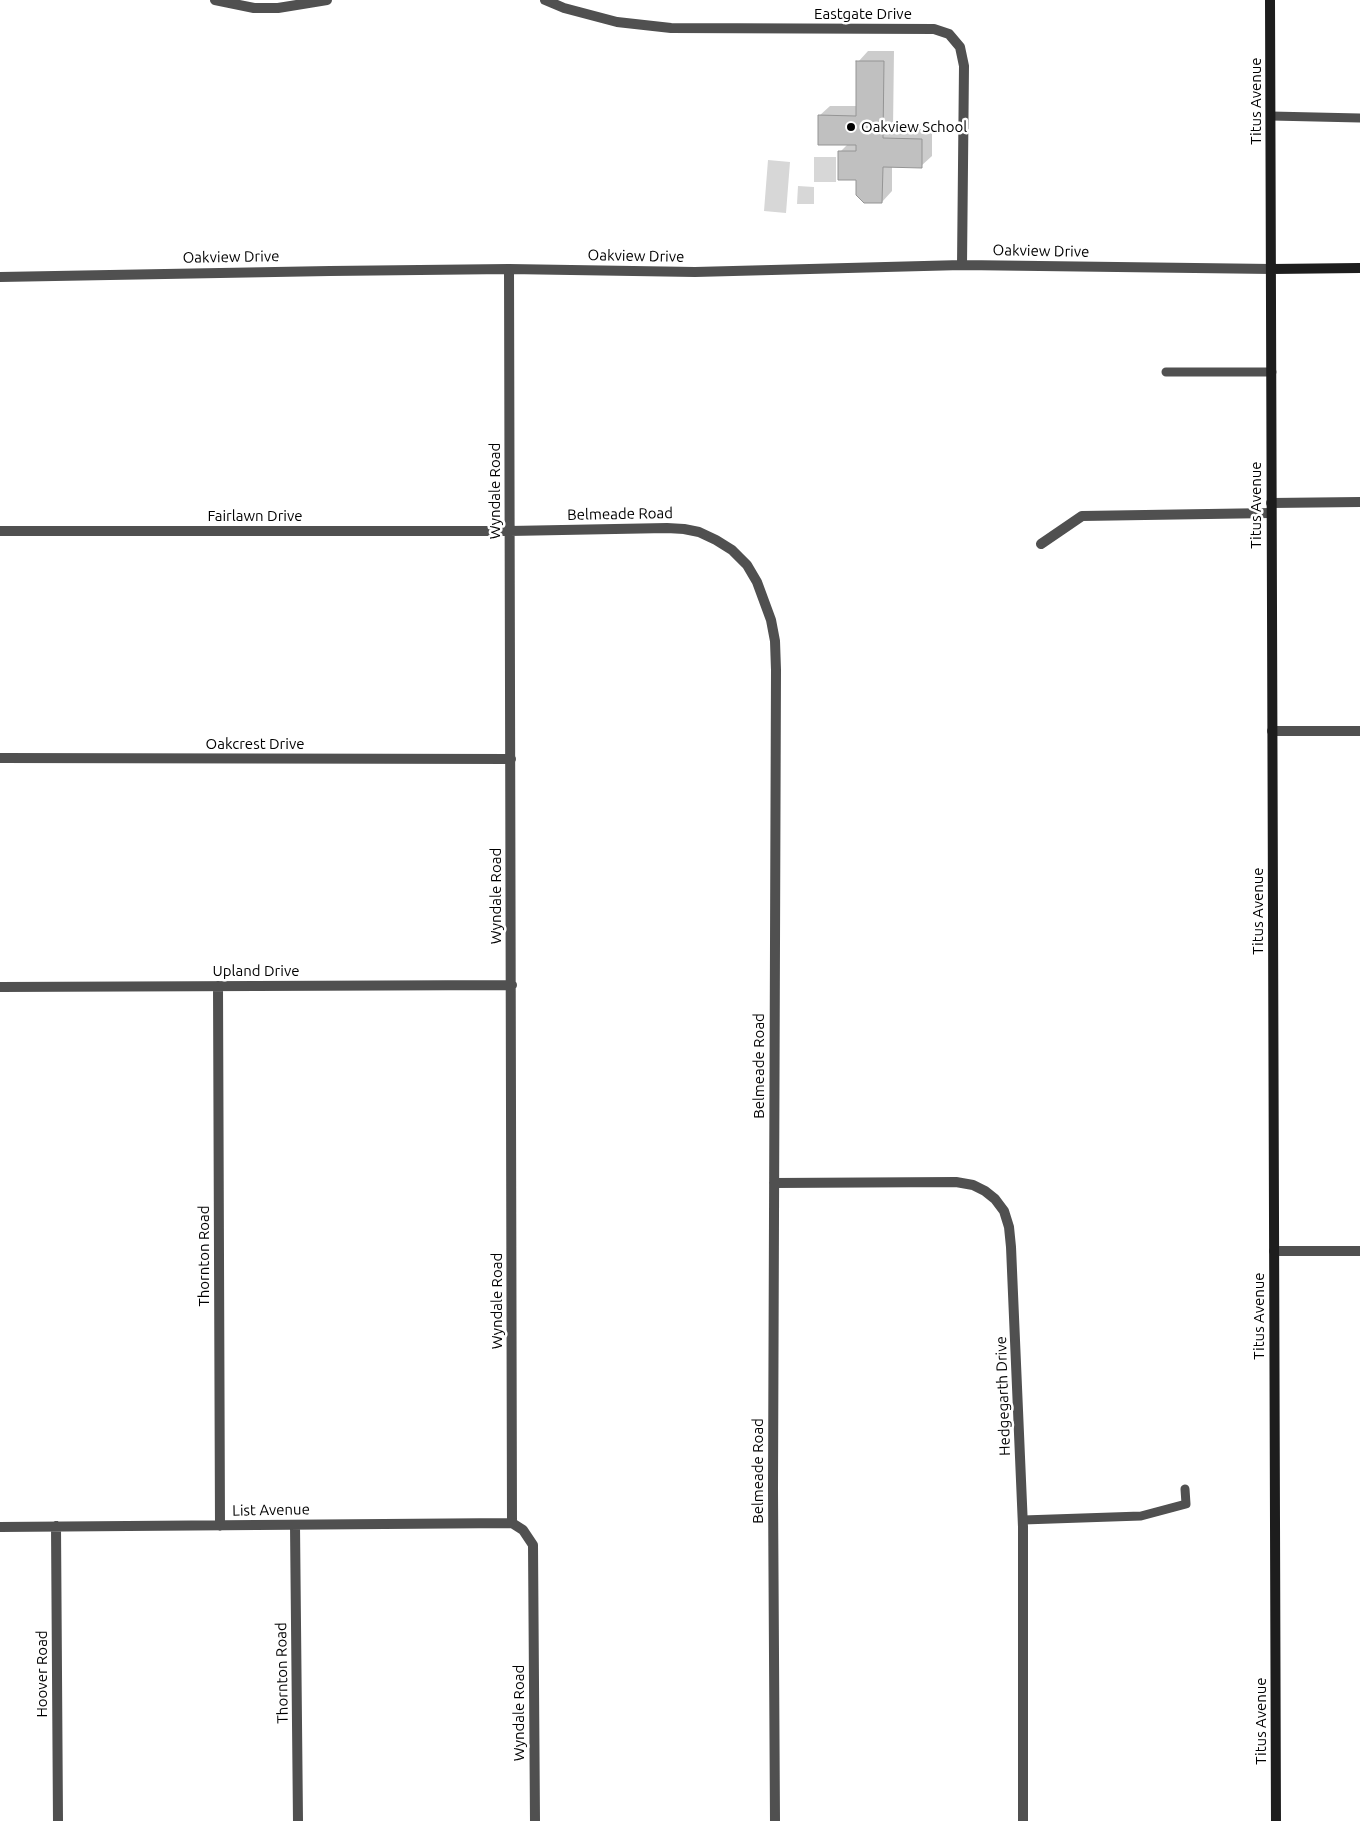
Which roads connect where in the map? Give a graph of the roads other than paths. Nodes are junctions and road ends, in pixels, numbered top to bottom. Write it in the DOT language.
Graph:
graph roads {
  1 [pos="215,0"];
  2 [pos="327,0"];
  3 [pos="545,0"];
  4 [pos="1270,0"];
  5 [pos="1271,116"];
  6 [pos="1360,118"];
  7 [pos="962,265"];
  8 [pos="1360,268"];
  9 [pos="508,269"];
  10 [pos="1272,269"];
  11 [pos="0,277"];
  12 [pos="1166,372"];
  13 [pos="1272,372"];
  14 [pos="1360,502"];
  15 [pos="1271,508"];
  16 [pos="0,531"];
  17 [pos="510,531"];
  18 [pos="1041,544"];
  19 [pos="1272,731"];
  20 [pos="1360,731"];
  21 [pos="0,758"];
  22 [pos="511,759"];
  23 [pos="512,985"];
  24 [pos="218,986"];
  25 [pos="0,987"];
  26 [pos="774,1183"];
  27 [pos="1274,1251"];
  28 [pos="1360,1251"];
  29 [pos="1185,1489"];
  30 [pos="1022,1520"];
  31 [pos="512,1523"];
  32 [pos="295,1525"];
  33 [pos="56,1526"];
  34 [pos="220,1526"];
  35 [pos="0,1527"];
  36 [pos="58,1821"];
  37 [pos="298,1821"];
  38 [pos="535,1821"];
  39 [pos="775,1821"];
  40 [pos="1023,1821"];
  41 [pos="1276,1821"];
  1 -- 2 [label="street"];
  3 -- 7 [label="street, Eastgate Drive"];
  4 -- 5 [label="main road, Titus Avenue"];
  5 -- 6 [label="lane"];
  5 -- 10 [label="main road, Titus Avenue"];
  7 -- 9 [label="street, Oakview Drive"];
  7 -- 10 [label="street, Oakview Drive"];
  8 -- 10 [label="main road"];
  9 -- 11 [label="street, Oakview Drive"];
  9 -- 17 [label="street, Wyndale Road"];
  10 -- 13 [label="main road, Titus Avenue"];
  12 -- 13 [label="lane"];
  13 -- 15 [label="main road, Titus Avenue"];
  14 -- 15 [label="street"];
  15 -- 18 [label="street"];
  15 -- 19 [label="main road, Titus Avenue"];
  16 -- 17 [label="street, Fairlawn Drive"];
  17 -- 22 [label="street, Wyndale Road"];
  17 -- 26 [label="street, Belmeade Road"];
  19 -- 20 [label="street"];
  19 -- 27 [label="main road, Titus Avenue"];
  21 -- 22 [label="street, Oakcrest Drive"];
  22 -- 23 [label="street, Wyndale Road"];
  23 -- 24 [label="street, Upland Drive"];
  23 -- 31 [label="street, Wyndale Road"];
  24 -- 25 [label="street, Upland Drive"];
  24 -- 34 [label="street, Thornton Road"];
  26 -- 30 [label="street, Hedgegarth Drive"];
  26 -- 39 [label="street, Belmeade Road"];
  27 -- 28 [label="street"];
  27 -- 41 [label="main road, Titus Avenue"];
  29 -- 30 [label="lane"];
  30 -- 40 [label="street, Hedgegarth Drive"];
  31 -- 32 [label="street, List Avenue"];
  31 -- 38 [label="street, Wyndale Road"];
  32 -- 34 [label="street, List Avenue"];
  32 -- 37 [label="street, Thornton Road"];
  33 -- 34 [label="street, List Avenue"];
  33 -- 35 [label="street, List Avenue"];
  33 -- 36 [label="street, Hoover Road"];
}
